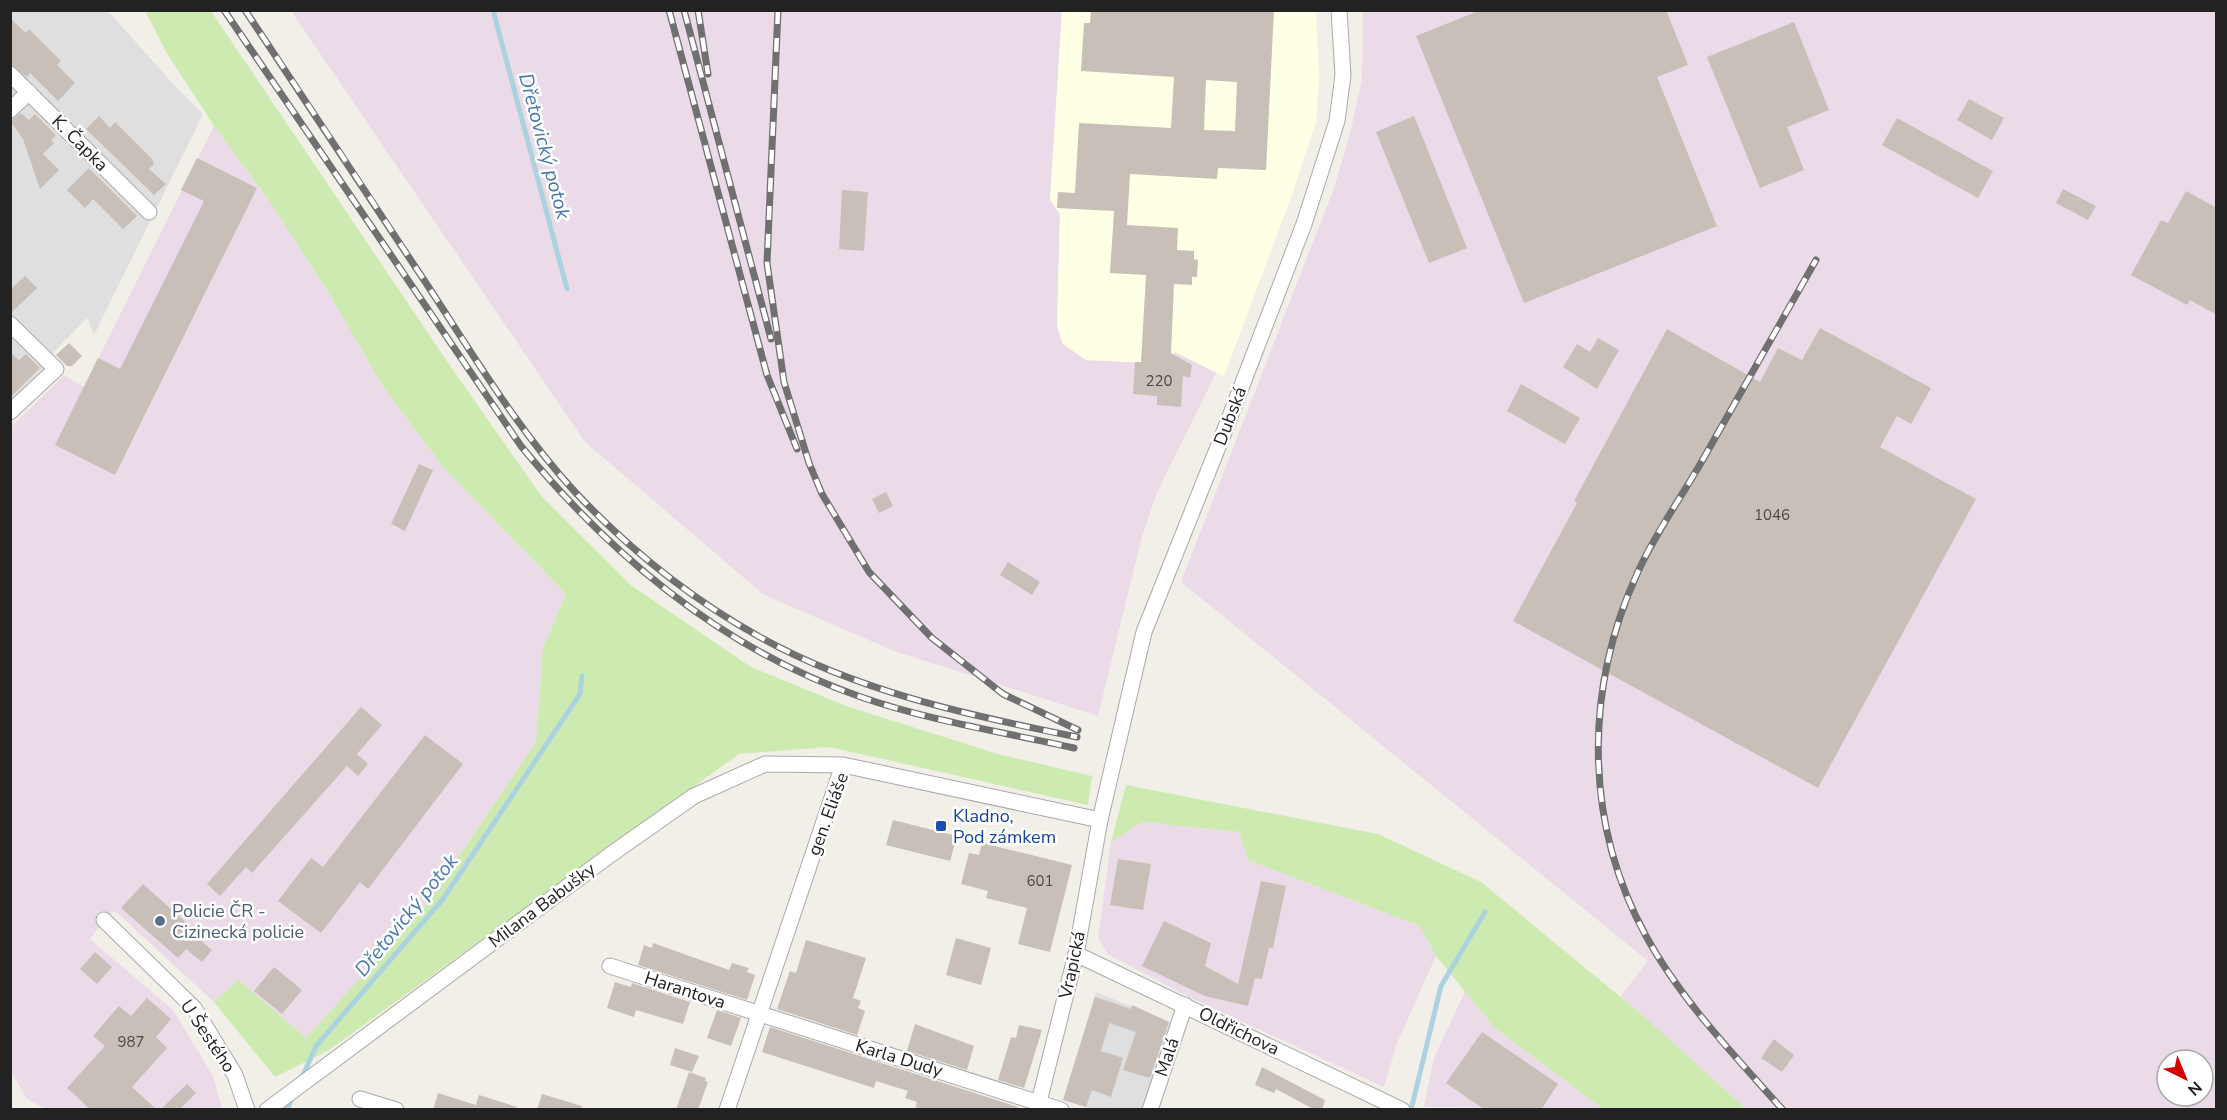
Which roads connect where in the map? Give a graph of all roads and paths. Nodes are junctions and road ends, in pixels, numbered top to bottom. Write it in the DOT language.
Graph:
graph roads {
  1 [pos="1339,10"];
  2 [pos="10,74"];
  3 [pos="29,92"];
  4 [pos="10,110"];
  5 [pos="149,212"];
  6 [pos="10,324"];
  7 [pos="10,412"];
  8 [pos="843,765"];
  9 [pos="1100,820"];
  10 [pos="104,920"];
  11 [pos="1076,954"];
  12 [pos="610,966"];
  13 [pos="1185,1005"];
  14 [pos="759,1014"];
  15 [pos="360,1099"];
  16 [pos="1038,1106"];
  17 [pos="1384,1106"];
  18 [pos="269,1108"];
  19 [pos="247,1110"];
  20 [pos="396,1110"];
  21 [pos="727,1110"];
  22 [pos="1061,1110"];
  23 [pos="1150,1110"];
  24 [pos="1402,1110"];
  1 -- 9 [label="street, Dubská"];
  2 -- 3 [label="street, K. Čapka"];
  3 -- 4 [label="street"];
  3 -- 5 [label="street, K. Čapka"];
  6 -- 7 [label="street"];
  8 -- 9 [label="street, gen. Eliáše"];
  8 -- 14 [label="street, gen. Eliáše"];
  8 -- 18 [label="street, Milana Babušky"];
  9 -- 11 [label="street, Vrapická"];
  10 -- 19 [label="street, U Šestého"];
  11 -- 13 [label="street, Oldřichova"];
  11 -- 16 [label="street, Vrapická"];
  12 -- 14 [label="street, Harantova"];
  13 -- 17 [label="street, Oldřichova"];
  13 -- 23 [label="street, Malá"];
  14 -- 16 [label="street, Karla Dudy"];
  14 -- 21 [label="street, gen. Eliáše"];
  15 -- 20 [label="street"];
  16 -- 22 [label="street, Karla Dudy"];
  17 -- 24 [label="street, Oldřichova"];
}
